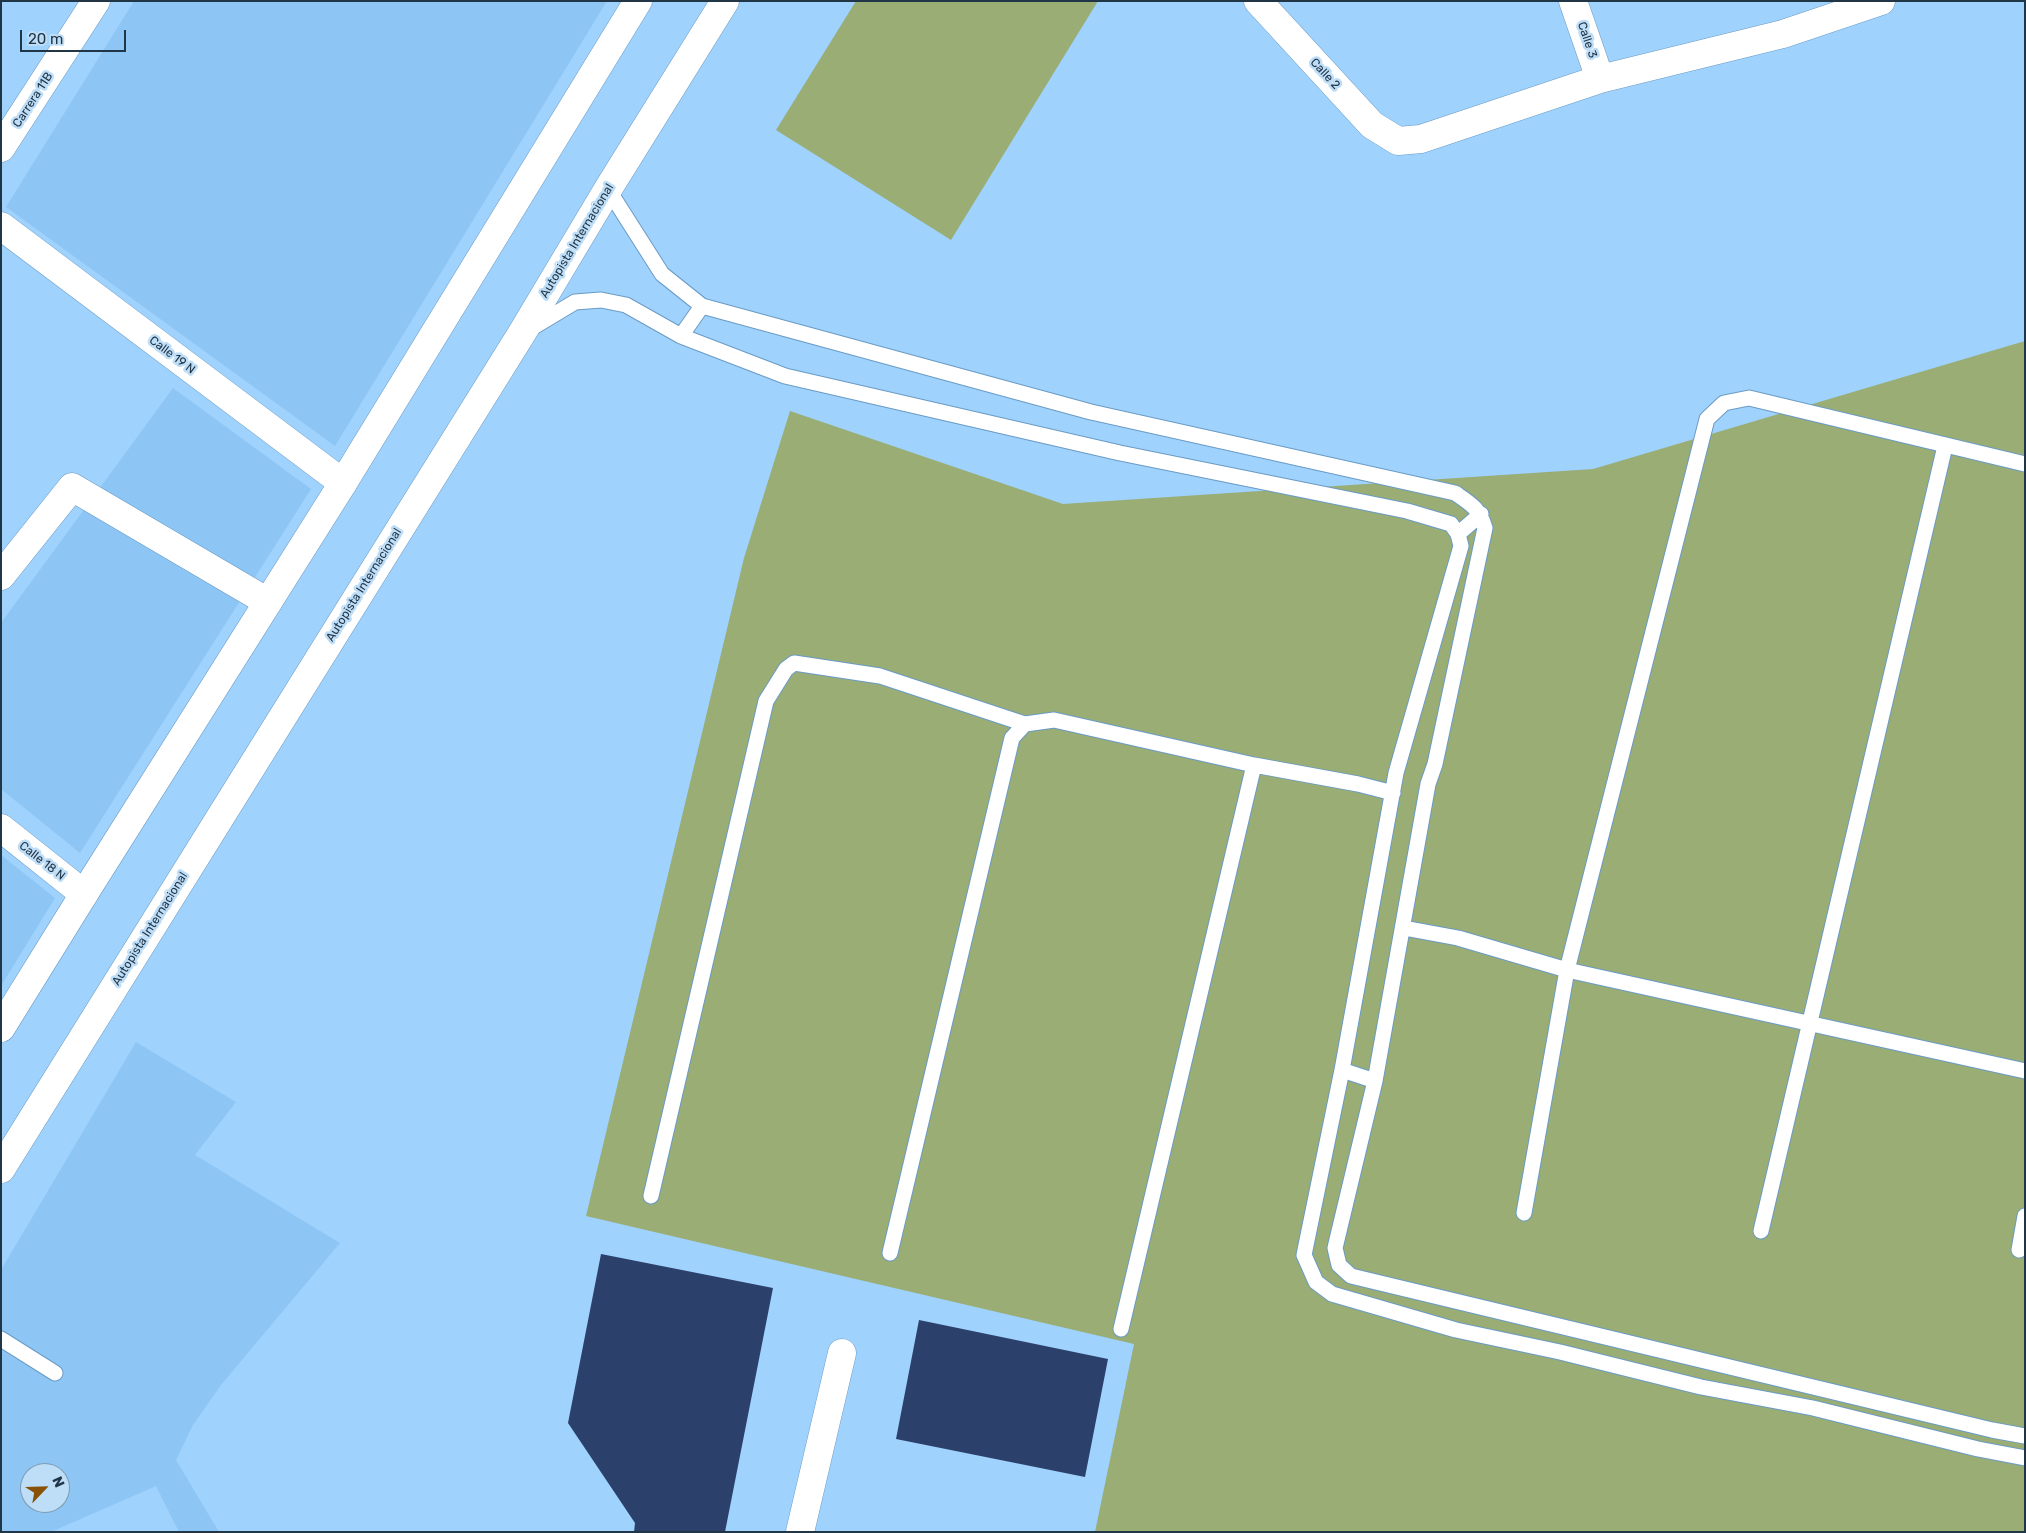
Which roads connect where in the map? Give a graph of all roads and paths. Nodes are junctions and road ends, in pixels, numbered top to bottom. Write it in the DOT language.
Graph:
graph roads {
  1 [pos="96,1"];
  2 [pos="638,1"];
  3 [pos="725,1"];
  4 [pos="1258,1"];
  5 [pos="1573,1"];
  6 [pos="1881,1"];
  7 [pos="1600,79"];
  8 [pos="1,148"];
  9 [pos="608,189"];
  10 [pos="1,226"];
  11 [pos="702,306"];
  12 [pos="522,333"];
  13 [pos="681,336"];
  14 [pos="1945,446"];
  15 [pos="2025,464"];
  16 [pos="343,483"];
  17 [pos="1481,514"];
  18 [pos="1458,534"];
  19 [pos="1,576"];
  20 [pos="268,602"];
  21 [pos="1025,724"];
  22 [pos="1254,765"];
  23 [pos="1392,793"];
  24 [pos="1,828"];
  25 [pos="84,894"];
  26 [pos="1404,928"];
  27 [pos="1567,970"];
  28 [pos="1811,1024"];
  29 [pos="1,1028"];
  30 [pos="1342,1070"];
  31 [pos="2025,1071"];
  32 [pos="1375,1081"];
  33 [pos="1,1169"];
  34 [pos="650,1196"];
  35 [pos="1524,1212"];
  36 [pos="2025,1216"];
  37 [pos="1761,1231"];
  38 [pos="2019,1250"];
  39 [pos="890,1252"];
  40 [pos="1121,1329"];
  41 [pos="1,1339"];
  42 [pos="842,1353"];
  43 [pos="55,1372"];
  44 [pos="2025,1436"];
  45 [pos="2025,1458"];
  46 [pos="800,1532"];
  1 -- 8 [label="main road, Carrera 11B"];
  2 -- 16 [label="main road"];
  3 -- 9 [label="main road, Autopista Internacional"];
  4 -- 7 [label="main road, Calle 2"];
  5 -- 7 [label="main road, Calle 3"];
  6 -- 7 [label="main road"];
  9 -- 11 [label="lane"];
  9 -- 12 [label="main road, Autopista Internacional"];
  10 -- 16 [label="main road, Calle 19 N"];
  11 -- 13 [label="lane"];
  11 -- 17 [label="lane"];
  12 -- 13 [label="lane"];
  12 -- 33 [label="main road, Autopista Internacional"];
  13 -- 18 [label="lane"];
  14 -- 15 [label="lane"];
  14 -- 27 [label="lane"];
  14 -- 28 [label="lane"];
  16 -- 20 [label="main road"];
  17 -- 18 [label="lane"];
  17 -- 26 [label="lane"];
  18 -- 23 [label="lane"];
  19 -- 20 [label="main road"];
  20 -- 25 [label="main road"];
  21 -- 22 [label="lane"];
  21 -- 34 [label="lane"];
  21 -- 39 [label="lane"];
  22 -- 23 [label="lane"];
  22 -- 40 [label="lane"];
  23 -- 30 [label="lane"];
  24 -- 25 [label="main road, Calle 18 N"];
  25 -- 29 [label="main road"];
  26 -- 27 [label="lane"];
  26 -- 32 [label="lane"];
  27 -- 28 [label="lane"];
  27 -- 35 [label="lane"];
  28 -- 31 [label="lane"];
  28 -- 37 [label="lane"];
  30 -- 32 [label="lane"];
  30 -- 45 [label="lane"];
  32 -- 44 [label="lane"];
  36 -- 38 [label="lane"];
  41 -- 43 [label="lane"];
  42 -- 46 [label="main road"];
}
